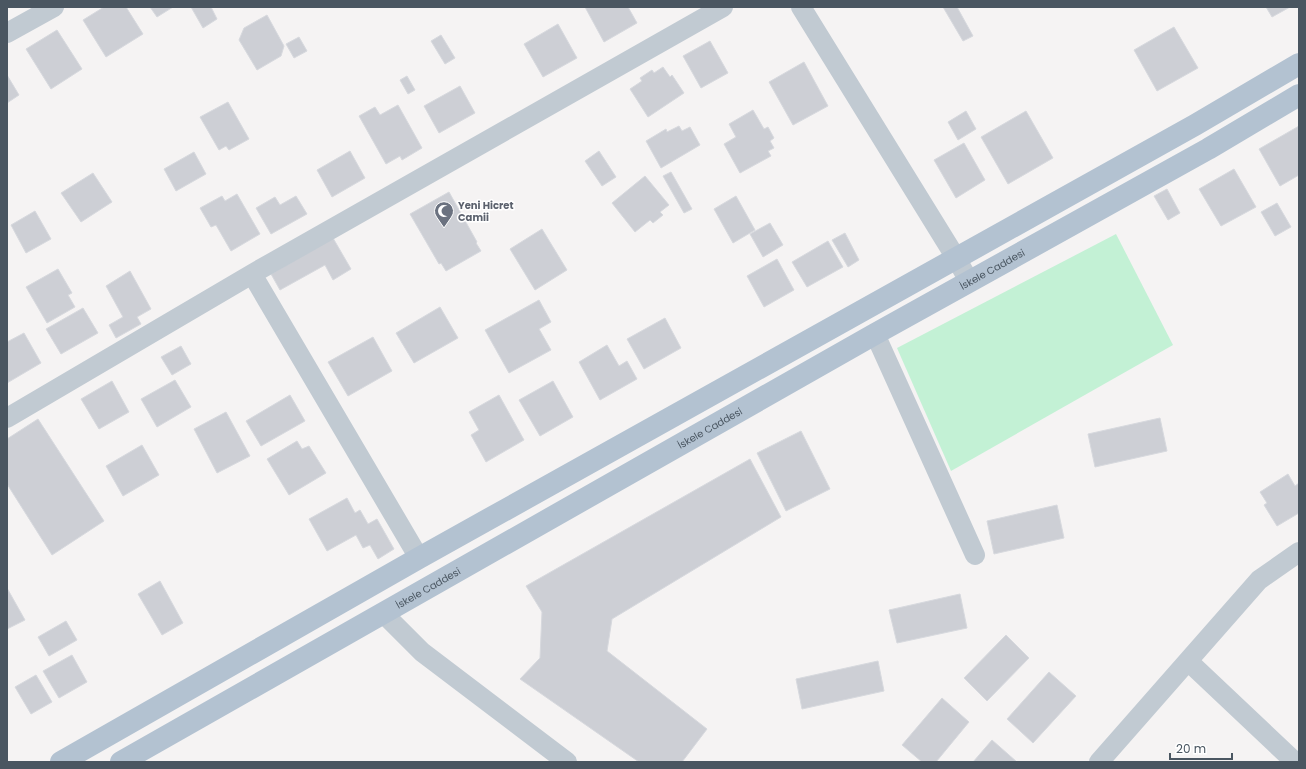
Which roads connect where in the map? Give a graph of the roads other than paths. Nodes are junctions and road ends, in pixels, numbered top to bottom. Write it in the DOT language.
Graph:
graph roads {
  1 [pos="53,7"];
  2 [pos="722,7"];
  3 [pos="801,7"];
  4 [pos="7,33"];
  5 [pos="1299,64"];
  6 [pos="1299,95"];
  7 [pos="956,258"];
  8 [pos="252,274"];
  9 [pos="969,282"];
  10 [pos="875,334"];
  11 [pos="7,418"];
  12 [pos="1299,552"];
  13 [pos="975,555"];
  14 [pos="419,558"];
  15 [pos="383,613"];
  16 [pos="1188,660"];
  17 [pos="61,762"];
  18 [pos="120,762"];
  19 [pos="567,762"];
  20 [pos="1099,762"];
  21 [pos="1295,762"];
  1 -- 4 [label="street"];
  2 -- 8 [label="street"];
  3 -- 7 [label="street"];
  5 -- 7 [label="main road"];
  6 -- 9 [label="main road, İskele Caddesi"];
  7 -- 9 [label="street"];
  7 -- 14 [label="main road"];
  8 -- 11 [label="street"];
  8 -- 14 [label="street"];
  9 -- 10 [label="main road, İskele Caddesi"];
  10 -- 13 [label="street"];
  10 -- 15 [label="main road, İskele Caddesi"];
  12 -- 16 [label="street"];
  14 -- 17 [label="main road"];
  15 -- 18 [label="main road, İskele Caddesi"];
  15 -- 19 [label="street"];
  16 -- 20 [label="street"];
  16 -- 21 [label="street"];
}
